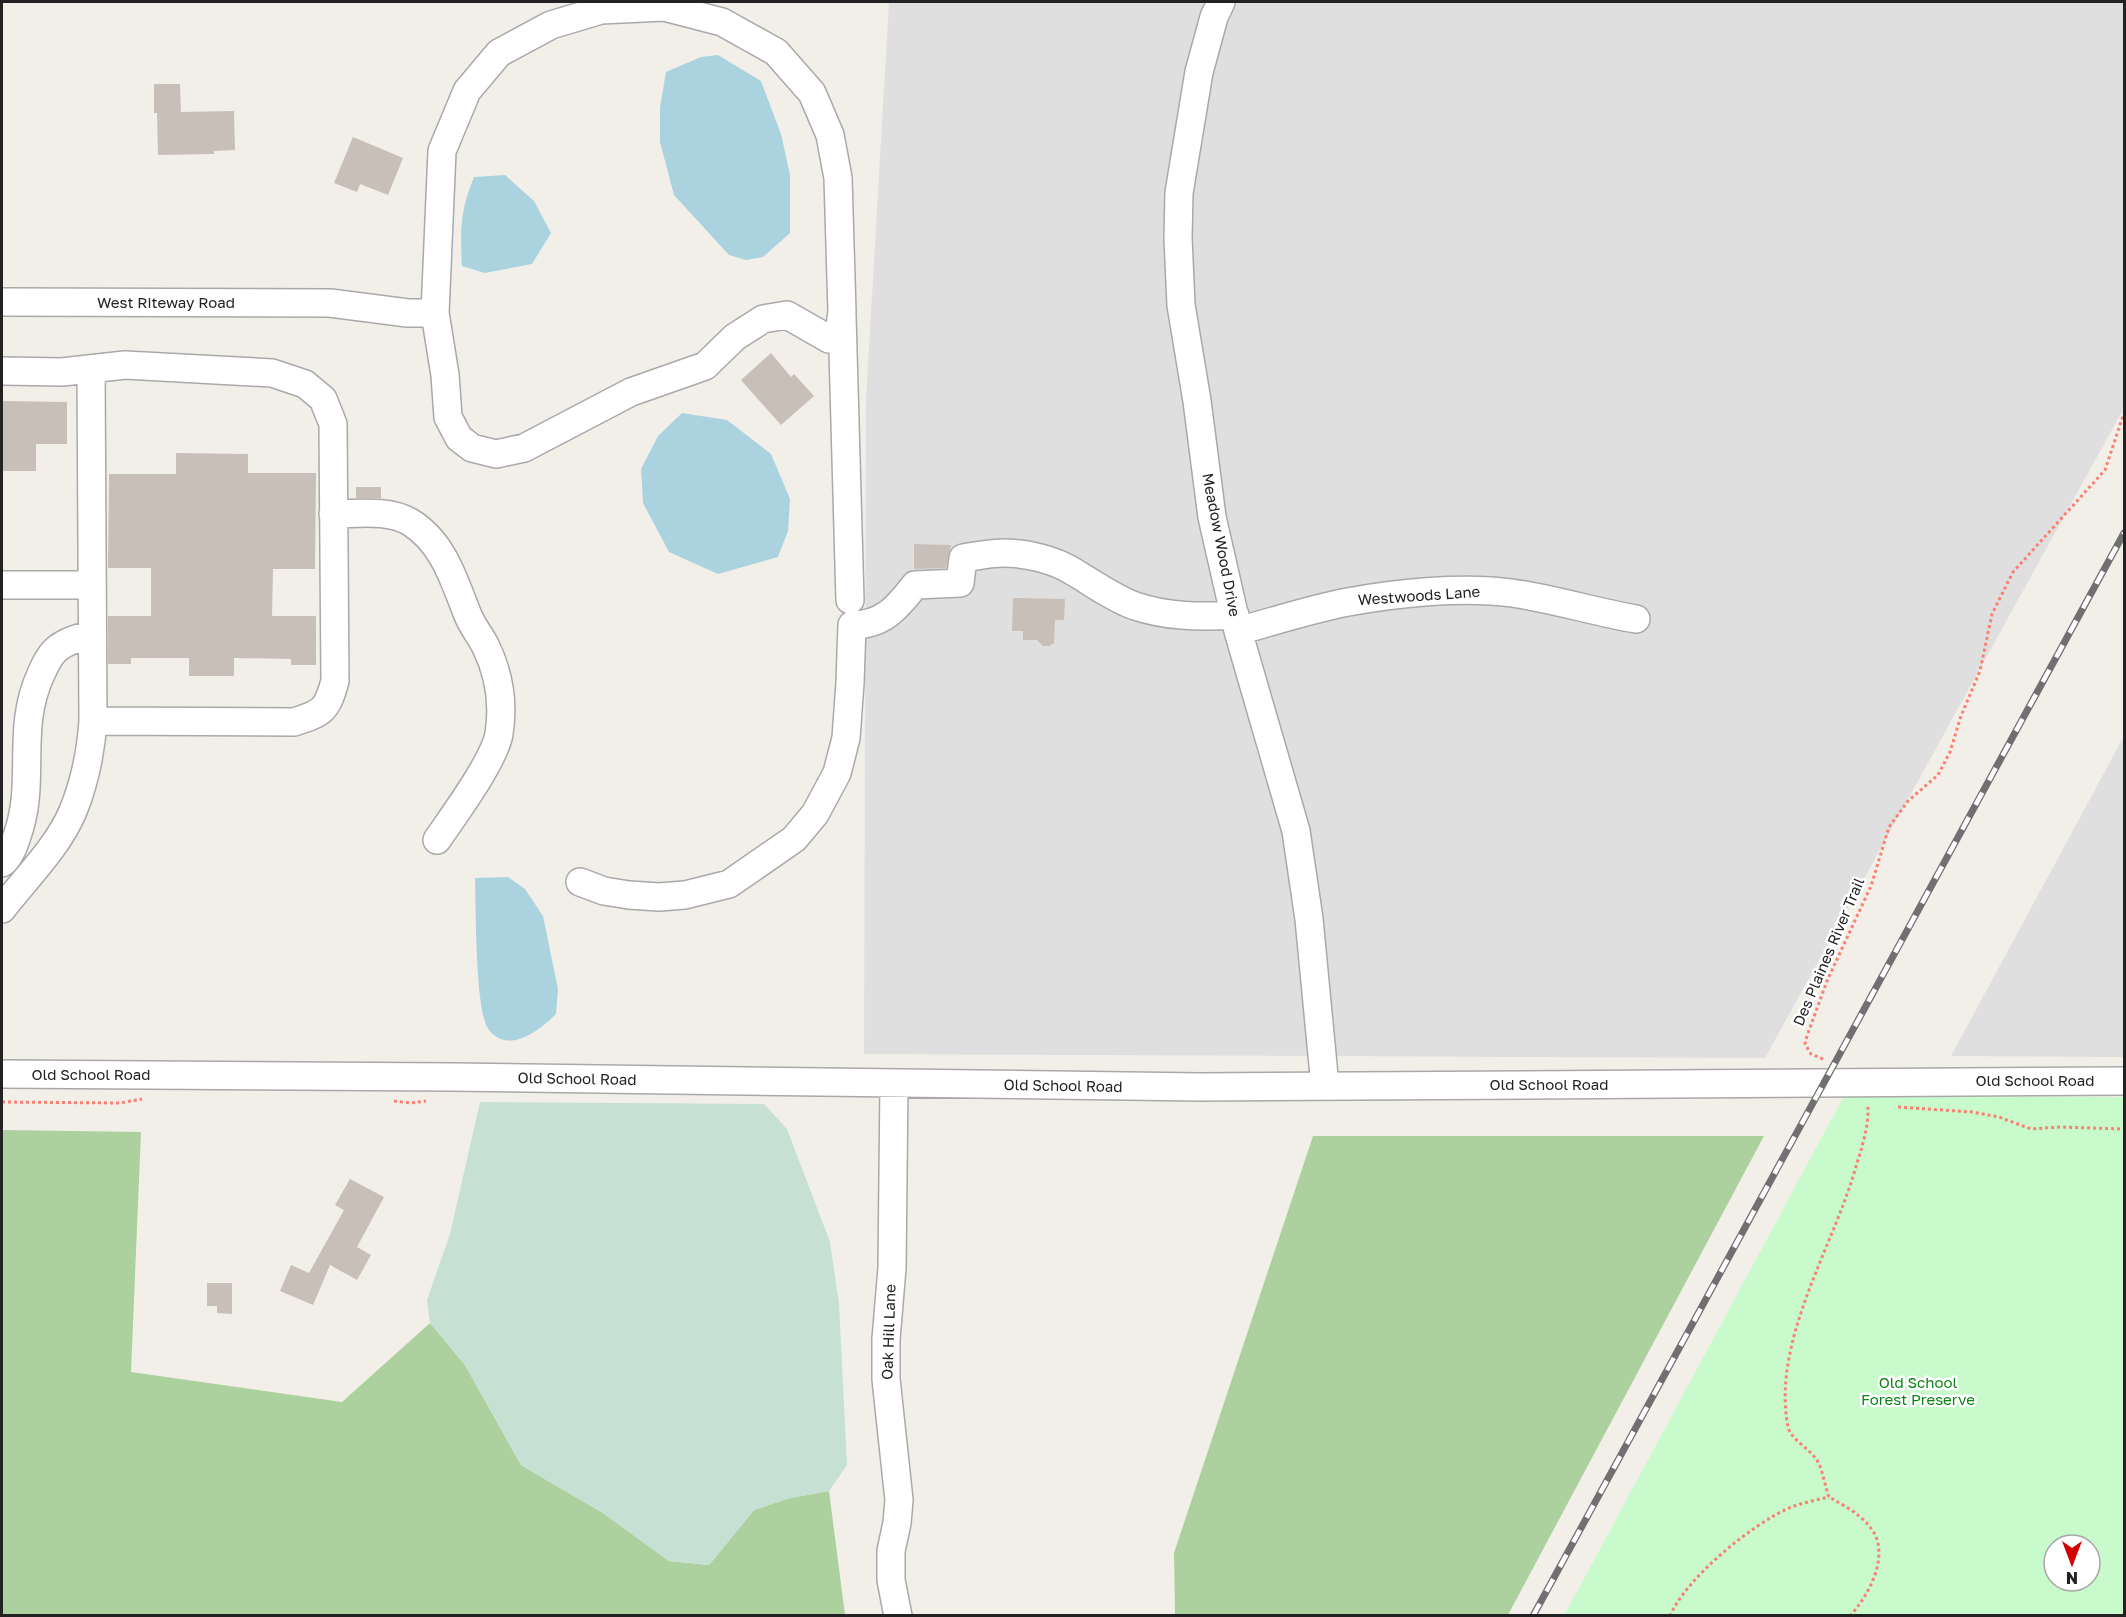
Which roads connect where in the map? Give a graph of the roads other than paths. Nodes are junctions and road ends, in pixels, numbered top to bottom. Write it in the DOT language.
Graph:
graph roads {
  1 [pos="1221,2"];
  2 [pos="2,302"];
  3 [pos="842,312"];
  4 [pos="435,314"];
  5 [pos="91,370"];
  6 [pos="2,371"];
  7 [pos="333,514"];
  8 [pos="2,585"];
  9 [pos="92,585"];
  10 [pos="850,600"];
  11 [pos="1636,619"];
  12 [pos="1236,623"];
  13 [pos="92,635"];
  14 [pos="93,721"];
  15 [pos="437,840"];
  16 [pos="2,864"];
  17 [pos="38,864"];
  18 [pos="580,882"];
  19 [pos="2,909"];
  20 [pos="2,1074"];
  21 [pos="2124,1081"];
  22 [pos="894,1083"];
  23 [pos="1325,1086"];
  24 [pos="898,1616"];
  1 -- 12 [label="street, Meadow Wood Drive"];
  2 -- 4 [label="street, West Riteway Road"];
  3 -- 4 [label="street"];
  3 -- 4 [label="street"];
  3 -- 10 [label="street"];
  5 -- 6 [label="street"];
  5 -- 7 [label="street"];
  5 -- 9 [label="street"];
  7 -- 14 [label="street"];
  7 -- 15 [label="street"];
  8 -- 9 [label="street"];
  9 -- 13 [label="street"];
  11 -- 12 [label="street, Westwoods Lane"];
  12 -- 18 [label="street, Westwoods Lane"];
  12 -- 23 [label="street, Meadow Wood Drive"];
  13 -- 14 [label="street"];
  13 -- 16 [label="street"];
  14 -- 17 [label="street"];
  16 -- 17 [label="street"];
  17 -- 19 [label="street"];
  20 -- 22 [label="street, Old School Road"];
  21 -- 23 [label="street, Old School Road"];
  22 -- 23 [label="street, Old School Road"];
  22 -- 24 [label="street, Oak Hill Lane"];
}
